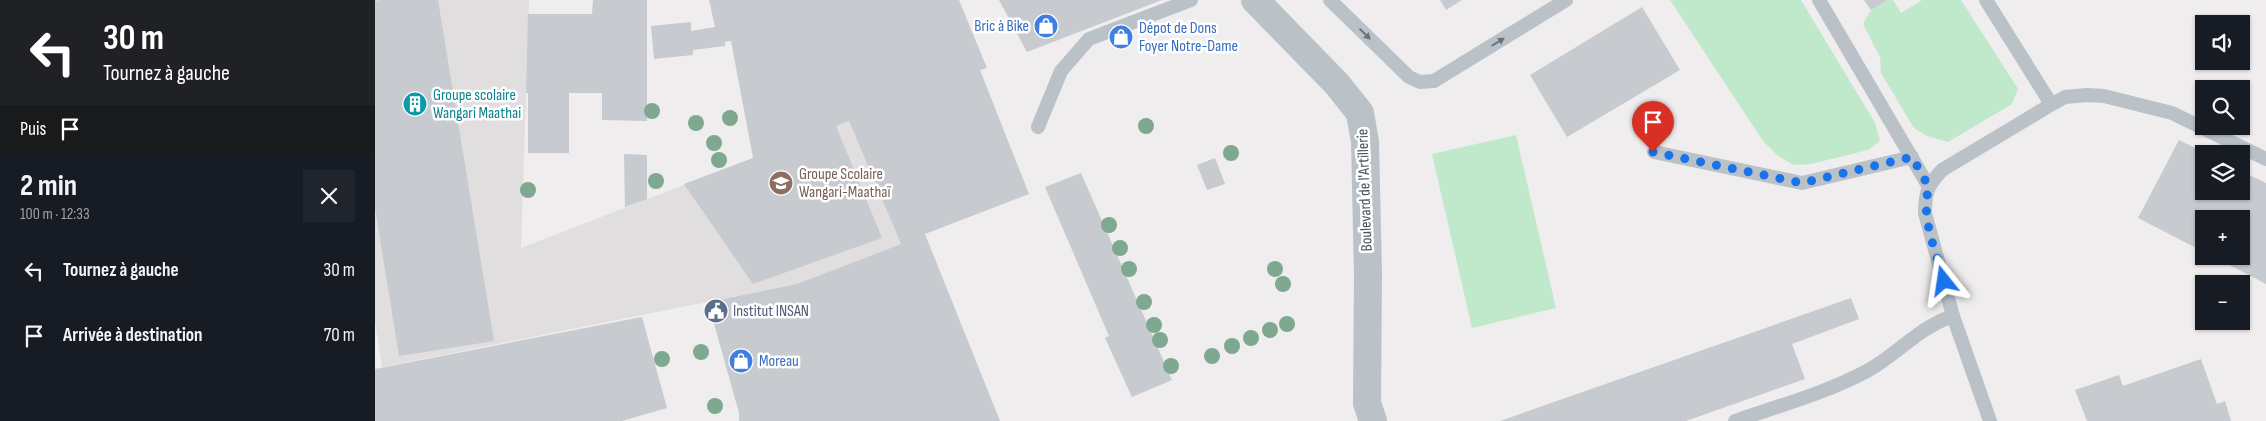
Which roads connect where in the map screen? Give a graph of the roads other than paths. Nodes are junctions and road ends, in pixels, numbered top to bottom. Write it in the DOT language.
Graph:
graph roads {
  1 [pos="1191,0"];
  2 [pos="1255,0"];
  3 [pos="1330,0"];
  4 [pos="1566,0"];
  5 [pos="1819,0"];
  6 [pos="1986,0"];
  7 [pos="2051,104"];
  8 [pos="1038,127"];
  9 [pos="1653,152"];
  10 [pos="1912,157"];
  11 [pos="2266,159"];
  12 [pos="1929,187"];
  13 [pos="1953,316"];
  14 [pos="1373,421"];
  15 [pos="1735,421"];
  16 [pos="1990,421"];
  1 -- 8 [label="lane"];
  2 -- 14 [label="street, Boulevard de l'Artillerie"];
  3 -- 4 [label="lane, one-way"];
  5 -- 10 [label="lane"];
  6 -- 7 [label="lane"];
  7 -- 11 [label="lane"];
  7 -- 12 [label="lane"];
  9 -- 10 [label="lane"];
  10 -- 12 [label="lane"];
  12 -- 13 [label="lane"];
  13 -- 15 [label="lane"];
  13 -- 16 [label="lane"];
}
